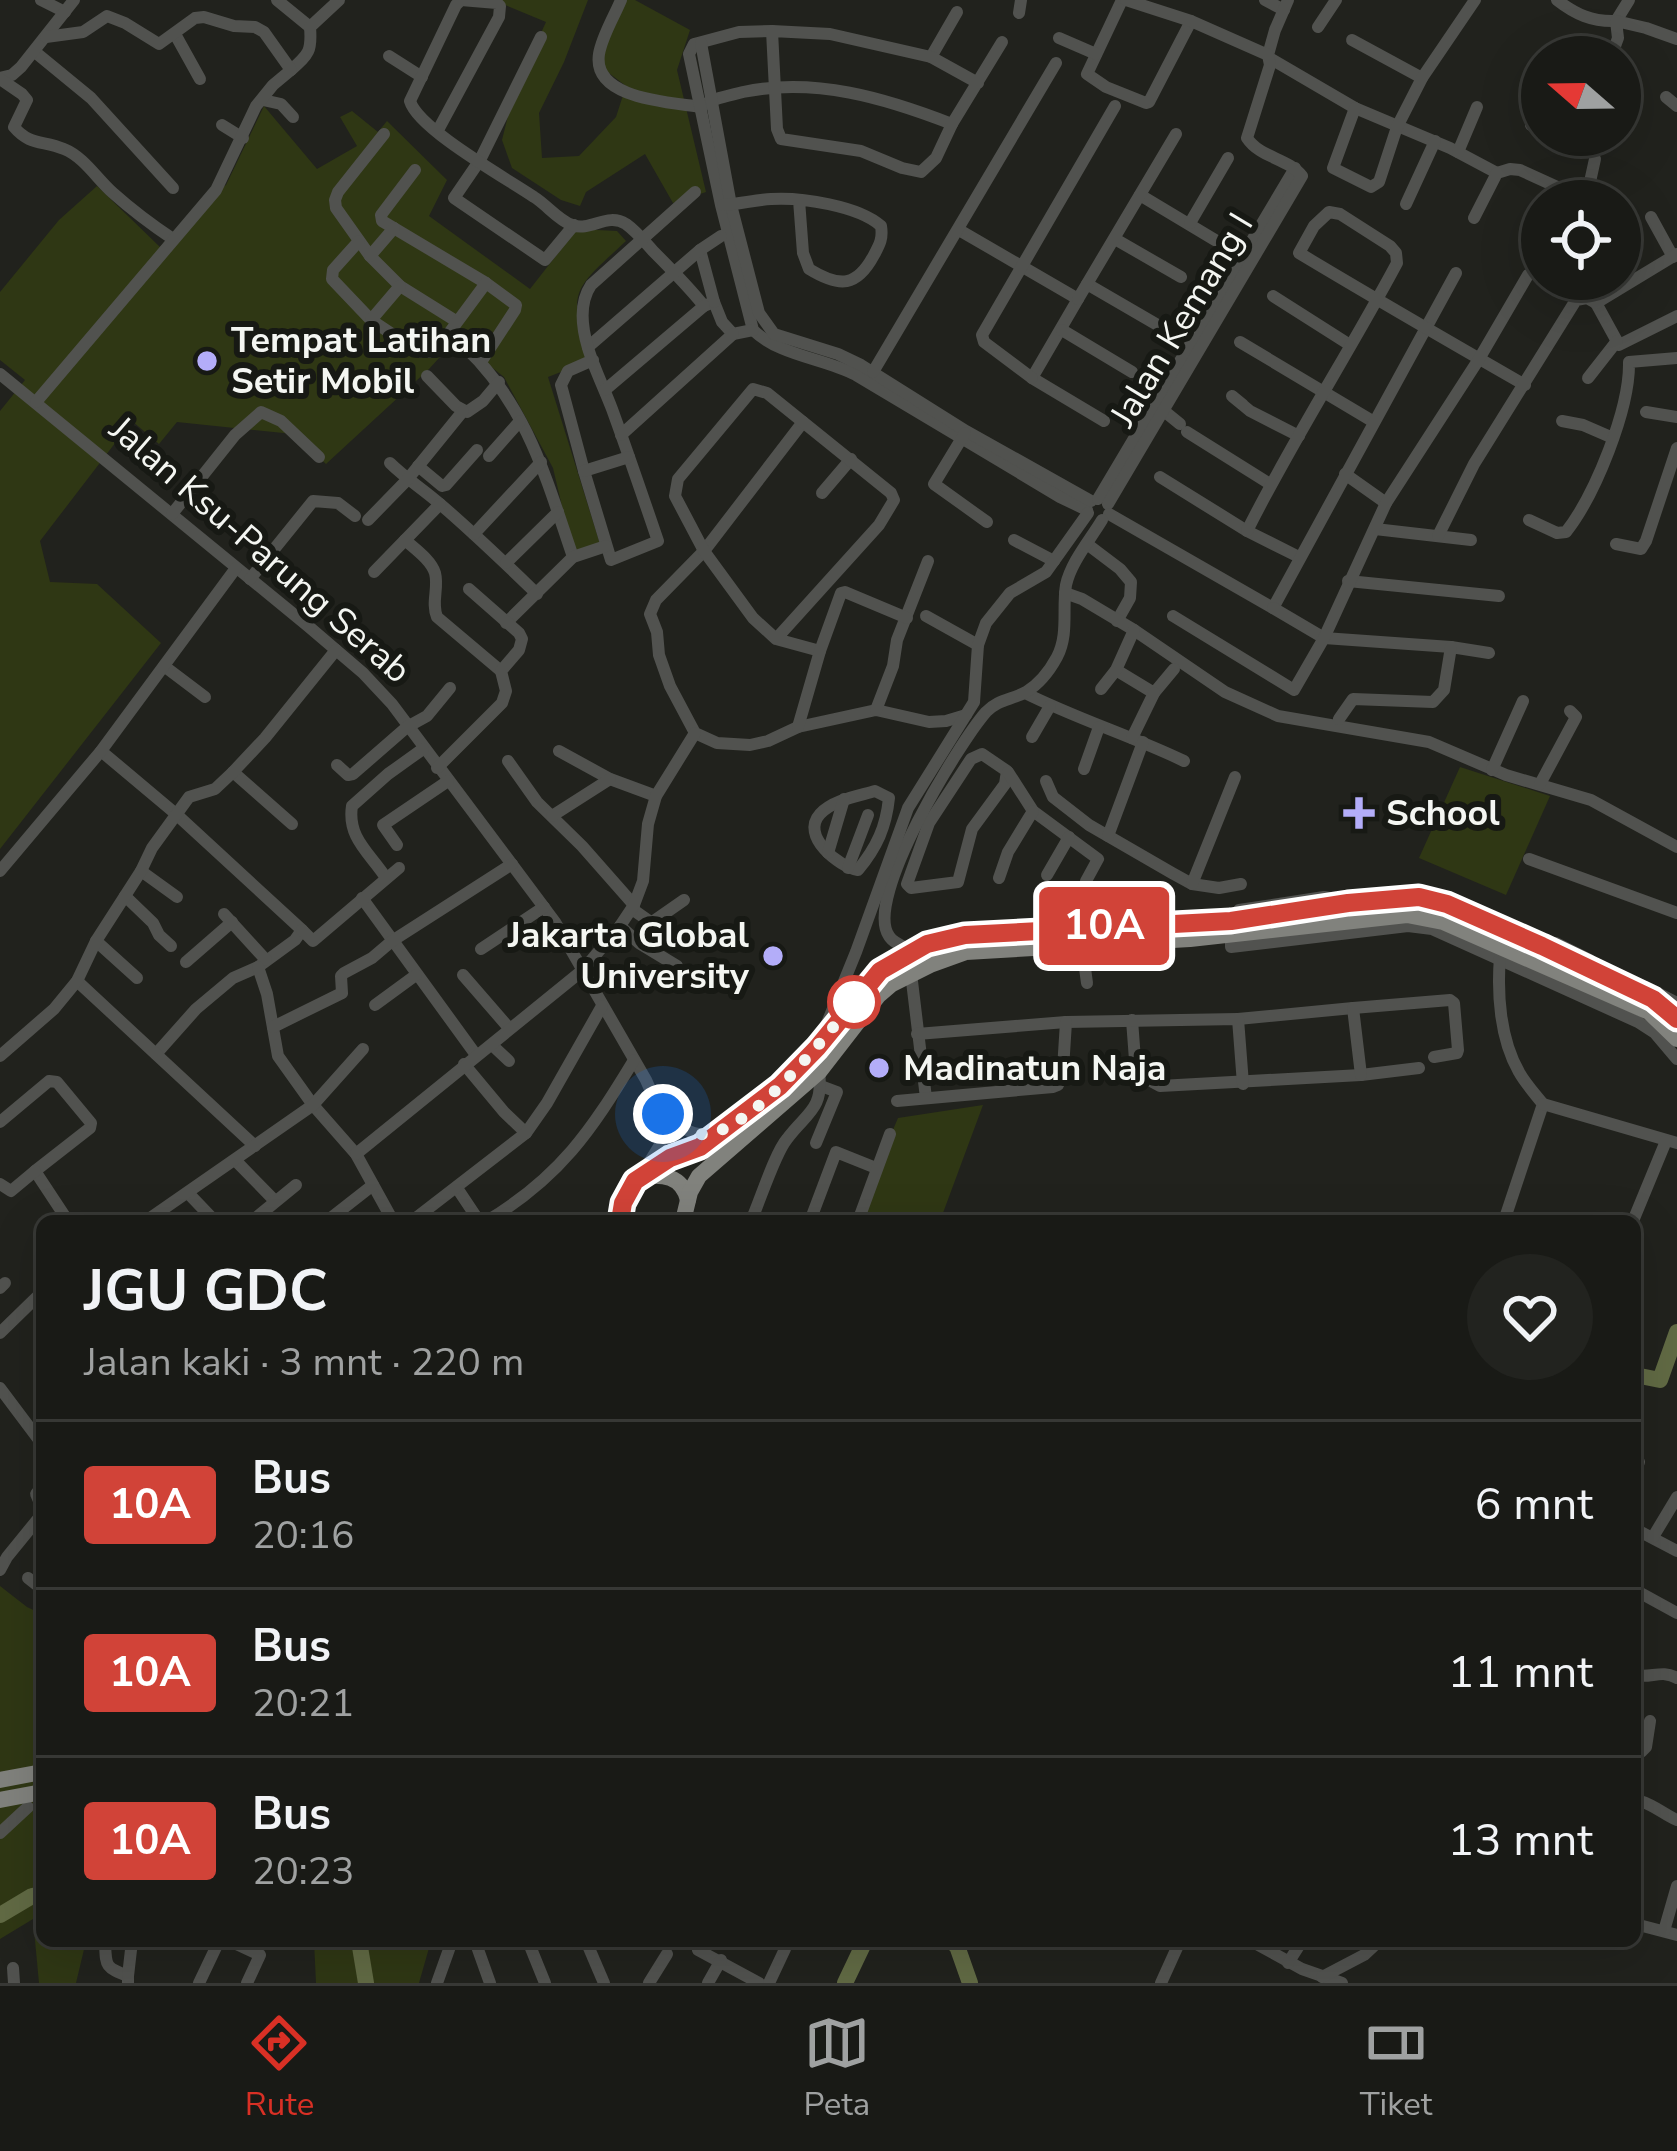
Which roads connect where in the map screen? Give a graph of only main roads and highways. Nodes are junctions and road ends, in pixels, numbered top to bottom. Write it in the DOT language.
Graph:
graph roads {
  1 [pos="1482,929"];
  2 [pos="1231,934"];
  3 [pos="1677,1018"];
  4 [pos="1677,1039"];
  5 [pos="640,1177"];
  6 [pos="691,1192"];
  7 [pos="622,1215"];
  8 [pos="685,1215"];
  9 [pos="36,1773"];
  10 [pos="0,1780"];
  11 [pos="36,1793"];
  12 [pos="0,1802"];
  13 [pos="35,1805"];
  1 -- 2 [label="main road"];
  1 -- 2 [label="main road"];
  1 -- 3 [label="main road"];
  1 -- 4 [label="main road"];
  2 -- 5 [label="main road"];
  2 -- 6 [label="main road"];
  5 -- 6 [label="main road"];
  5 -- 7 [label="main road"];
  6 -- 8 [label="main road"];
  9 -- 10 [label="main road"];
  11 -- 12 [label="main road"];
  12 -- 13 [label="main road"];
}
